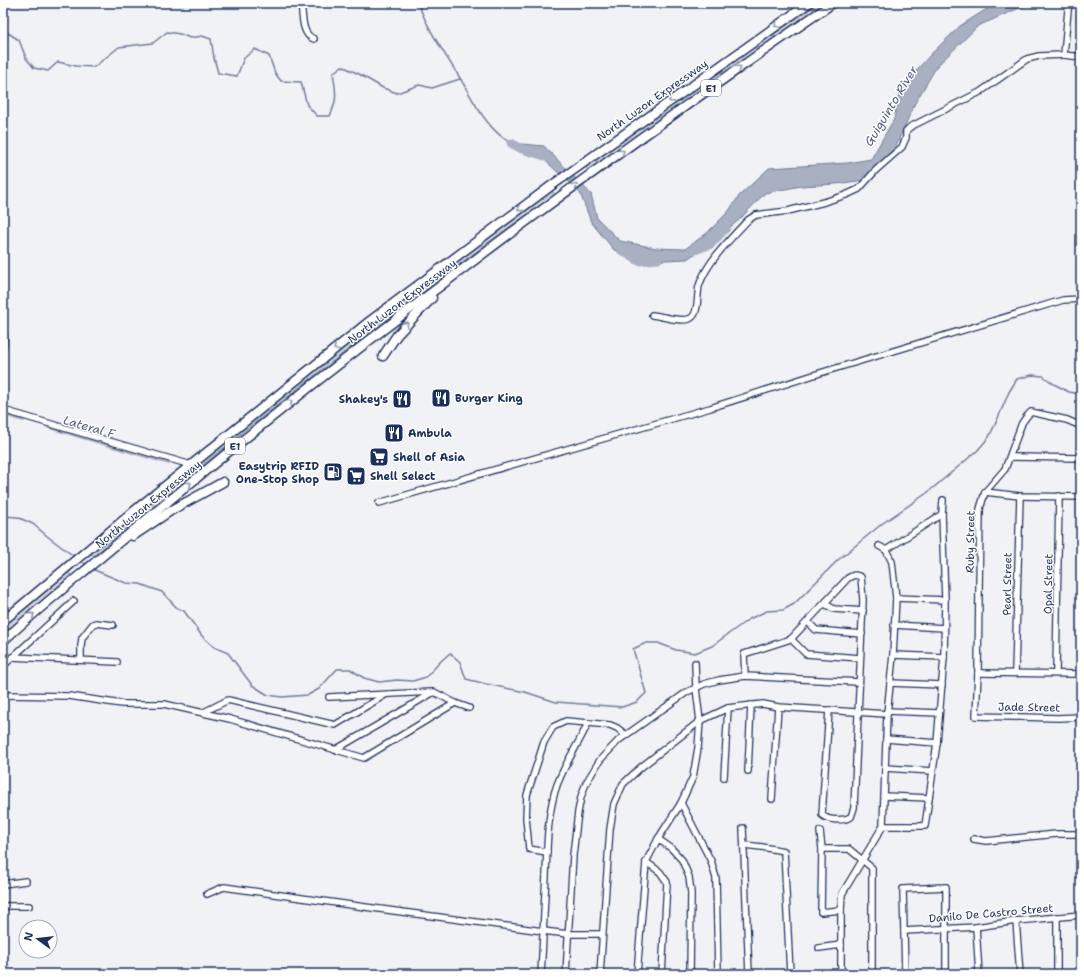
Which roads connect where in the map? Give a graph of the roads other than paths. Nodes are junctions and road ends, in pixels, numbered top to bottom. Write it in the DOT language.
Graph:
graph roads {
  1 [pos="301,3"];
  2 [pos="809,3"];
  3 [pos="833,3"];
  4 [pos="1070,3"];
  5 [pos="314,39"];
  6 [pos="1064,55"];
  7 [pos="1081,57"];
  8 [pos="499,242"];
  9 [pos="1081,299"];
  10 [pos="652,315"];
  11 [pos="4,336"];
  12 [pos="3,348"];
  13 [pos="383,356"];
  14 [pos="3,410"];
  15 [pos="1081,426"];
  16 [pos="1010,457"];
  17 [pos="1081,458"];
  18 [pos="191,465"];
  19 [pos="223,482"];
  20 [pos="985,492"];
  21 [pos="1020,496"];
  22 [pos="1059,496"];
  23 [pos="1081,497"];
  24 [pos="944,500"];
  25 [pos="379,503"];
  26 [pos="942,514"];
  27 [pos="879,546"];
  28 [pos="886,550"];
  29 [pos="97,560"];
  30 [pos="896,598"];
  31 [pos="945,600"];
  32 [pos="74,601"];
  33 [pos="825,604"];
  34 [pos="863,611"];
  35 [pos="3,621"];
  36 [pos="808,622"];
  37 [pos="113,625"];
  38 [pos="894,626"];
  39 [pos="944,628"];
  40 [pos="862,634"];
  41 [pos="791,639"];
  42 [pos="3,641"];
  43 [pos="893,655"];
  44 [pos="12,657"];
  45 [pos="944,657"];
  46 [pos="860,658"];
  47 [pos="81,660"];
  48 [pos="117,662"];
  49 [pos="695,663"];
  50 [pos="3,666"];
  51 [pos="978,673"];
  52 [pos="1015,673"];
  53 [pos="1056,673"];
  54 [pos="1081,674"];
  55 [pos="744,676"];
  56 [pos="859,682"];
  57 [pos="890,683"];
  58 [pos="942,685"];
  59 [pos="696,688"];
  60 [pos="434,692"];
  61 [pos="3,695"];
  62 [pos="385,695"];
  63 [pos="329,697"];
  64 [pos="455,703"];
  65 [pos="751,705"];
  66 [pos="778,707"];
  67 [pos="469,708"];
  68 [pos="728,708"];
  69 [pos="829,710"];
  70 [pos="204,712"];
  71 [pos="858,712"];
  72 [pos="887,713"];
  73 [pos="939,713"];
  74 [pos="976,716"];
  75 [pos="1081,717"];
  76 [pos="700,721"];
  77 [pos="588,723"];
  78 [pos="626,735"];
  79 [pos="886,739"];
  80 [pos="937,743"];
  81 [pos="335,750"];
  82 [pos="885,768"];
  83 [pos="748,771"];
  84 [pos="933,771"];
  85 [pos="724,777"];
  86 [pos="884,796"];
  87 [pos="929,798"];
  88 [pos="772,799"];
  89 [pos="681,803"];
  90 [pos="883,826"];
  91 [pos="743,828"];
  92 [pos="820,831"];
  93 [pos="1081,834"];
  94 [pos="658,839"];
  95 [pos="974,839"];
  96 [pos="744,845"];
  97 [pos="822,849"];
  98 [pos="547,852"];
  99 [pos="863,860"];
  100 [pos="646,862"];
  101 [pos="26,881"];
  102 [pos="3,884"];
  103 [pos="207,894"];
  104 [pos="3,906"];
  105 [pos="29,906"];
  106 [pos="841,910"];
  107 [pos="1081,915"];
  108 [pos="1057,918"];
  109 [pos="1016,921"];
  110 [pos="976,927"];
  111 [pos="946,928"];
  112 [pos="543,930"];
  113 [pos="904,931"];
  114 [pos="568,934"];
  115 [pos="602,934"];
  116 [pos="841,945"];
  117 [pos="819,948"];
  118 [pos="541,974"];
  119 [pos="566,974"];
  120 [pos="600,974"];
  121 [pos="637,974"];
  122 [pos="662,974"];
  123 [pos="690,974"];
  124 [pos="718,974"];
  125 [pos="749,974"];
  126 [pos="790,974"];
  127 [pos="841,974"];
  128 [pos="872,974"];
  129 [pos="905,974"];
  130 [pos="946,974"];
  131 [pos="979,974"];
  132 [pos="1020,974"];
  133 [pos="1057,974"];
  1 -- 5 [label="street"];
  2 -- 18 [label="highway, North Luzon Expressway / E1, one-way"];
  8 -- 3 [label="highway, North Luzon Expressway / E1, one-way"];
  4 -- 6 [label="street"];
  6 -- 7 [label="street"];
  6 -- 10 [label="street"];
  13 -- 8 [label="highway, one-way"];
  29 -- 8 [label="highway, North Luzon Expressway / E1, one-way"];
  9 -- 25 [label="street"];
  11 -- 12 [label="street"];
  14 -- 18 [label="street"];
  15 -- 16 [label="street, Ruby Street"];
  16 -- 17 [label="street"];
  16 -- 20 [label="street, Ruby Street"];
  18 -- 35 [label="highway, North Luzon Expressway / E1"];
  19 -- 29 [label="highway"];
  20 -- 21 [label="street"];
  20 -- 51 [label="street, Ruby Street"];
  21 -- 22 [label="street"];
  21 -- 52 [label="street, Pearl Street"];
  22 -- 23 [label="street"];
  22 -- 53 [label="street, Opal Street"];
  24 -- 26 [label="street"];
  26 -- 28 [label="street"];
  26 -- 31 [label="street"];
  27 -- 28 [label="street"];
  28 -- 30 [label="street"];
  42 -- 29 [label="highway, North Luzon Expressway / E1, one-way"];
  30 -- 31 [label="street"];
  30 -- 38 [label="street"];
  31 -- 39 [label="street"];
  32 -- 44 [label="street"];
  33 -- 34 [label="street"];
  33 -- 34 [label="street"];
  33 -- 36 [label="street"];
  34 -- 40 [label="street"];
  36 -- 40 [label="street"];
  36 -- 41 [label="street"];
  37 -- 47 [label="street"];
  38 -- 39 [label="street"];
  38 -- 43 [label="street"];
  39 -- 45 [label="street"];
  40 -- 46 [label="street"];
  41 -- 46 [label="street"];
  41 -- 55 [label="street"];
  43 -- 45 [label="street"];
  43 -- 57 [label="street"];
  44 -- 47 [label="street"];
  44 -- 50 [label="street"];
  45 -- 58 [label="street"];
  46 -- 56 [label="street"];
  47 -- 48 [label="street"];
  49 -- 59 [label="street"];
  51 -- 52 [label="street"];
  51 -- 74 [label="street, Ruby Street"];
  52 -- 53 [label="street"];
  53 -- 54 [label="street"];
  55 -- 56 [label="street"];
  55 -- 59 [label="street"];
  56 -- 71 [label="street"];
  57 -- 58 [label="street"];
  57 -- 72 [label="street"];
  58 -- 73 [label="street"];
  59 -- 76 [label="street"];
  59 -- 78 [label="street"];
  60 -- 62 [label="street"];
  60 -- 64 [label="street"];
  60 -- 81 [label="street"];
  61 -- 70 [label="street"];
  62 -- 63 [label="street"];
  62 -- 70 [label="street"];
  64 -- 67 [label="street"];
  64 -- 81 [label="street"];
  65 -- 66 [label="street"];
  65 -- 68 [label="street"];
  65 -- 83 [label="street"];
  66 -- 69 [label="street"];
  66 -- 88 [label="street"];
  68 -- 76 [label="street"];
  68 -- 85 [label="street"];
  69 -- 71 [label="street"];
  69 -- 71 [label="street"];
  70 -- 81 [label="street"];
  71 -- 72 [label="street"];
  72 -- 73 [label="street"];
  72 -- 79 [label="street"];
  73 -- 80 [label="street"];
  74 -- 75 [label="street, Jade Street"];
  76 -- 89 [label="street"];
  76 -- 115 [label="street"];
  77 -- 78 [label="street"];
  77 -- 98 [label="street"];
  77 -- 98 [label="street"];
  78 -- 114 [label="street"];
  79 -- 80 [label="street"];
  79 -- 82 [label="street"];
  80 -- 84 [label="street"];
  82 -- 84 [label="street"];
  82 -- 86 [label="street"];
  84 -- 87 [label="street"];
  86 -- 87 [label="street"];
  86 -- 90 [label="street"];
  87 -- 90 [label="street"];
  89 -- 94 [label="street"];
  89 -- 124 [label="street"];
  90 -- 99 [label="street"];
  91 -- 96 [label="street"];
  92 -- 97 [label="street"];
  93 -- 95 [label="street"];
  94 -- 100 [label="street"];
  94 -- 123 [label="street"];
  96 -- 125 [label="street"];
  96 -- 126 [label="street"];
  97 -- 99 [label="street"];
  97 -- 106 [label="street"];
  98 -- 112 [label="street"];
  99 -- 106 [label="street"];
  99 -- 128 [label="street"];
  100 -- 121 [label="street"];
  100 -- 122 [label="street"];
  101 -- 102 [label="street"];
  103 -- 112 [label="street"];
  104 -- 105 [label="street"];
  106 -- 116 [label="street"];
  107 -- 108 [label="street, Danilo De Castro Street"];
  108 -- 109 [label="street, Danilo De Castro Street"];
  108 -- 133 [label="street"];
  109 -- 110 [label="street, Danilo De Castro Street"];
  109 -- 132 [label="street"];
  110 -- 111 [label="street, Danilo De Castro Street"];
  110 -- 131 [label="street"];
  111 -- 113 [label="street, Danilo De Castro Street"];
  111 -- 113 [label="street"];
  111 -- 130 [label="street"];
  112 -- 114 [label="street"];
  112 -- 118 [label="street"];
  113 -- 129 [label="street"];
  114 -- 115 [label="street"];
  114 -- 119 [label="street"];
  115 -- 120 [label="street"];
  116 -- 117 [label="street"];
  116 -- 127 [label="street"];
}
